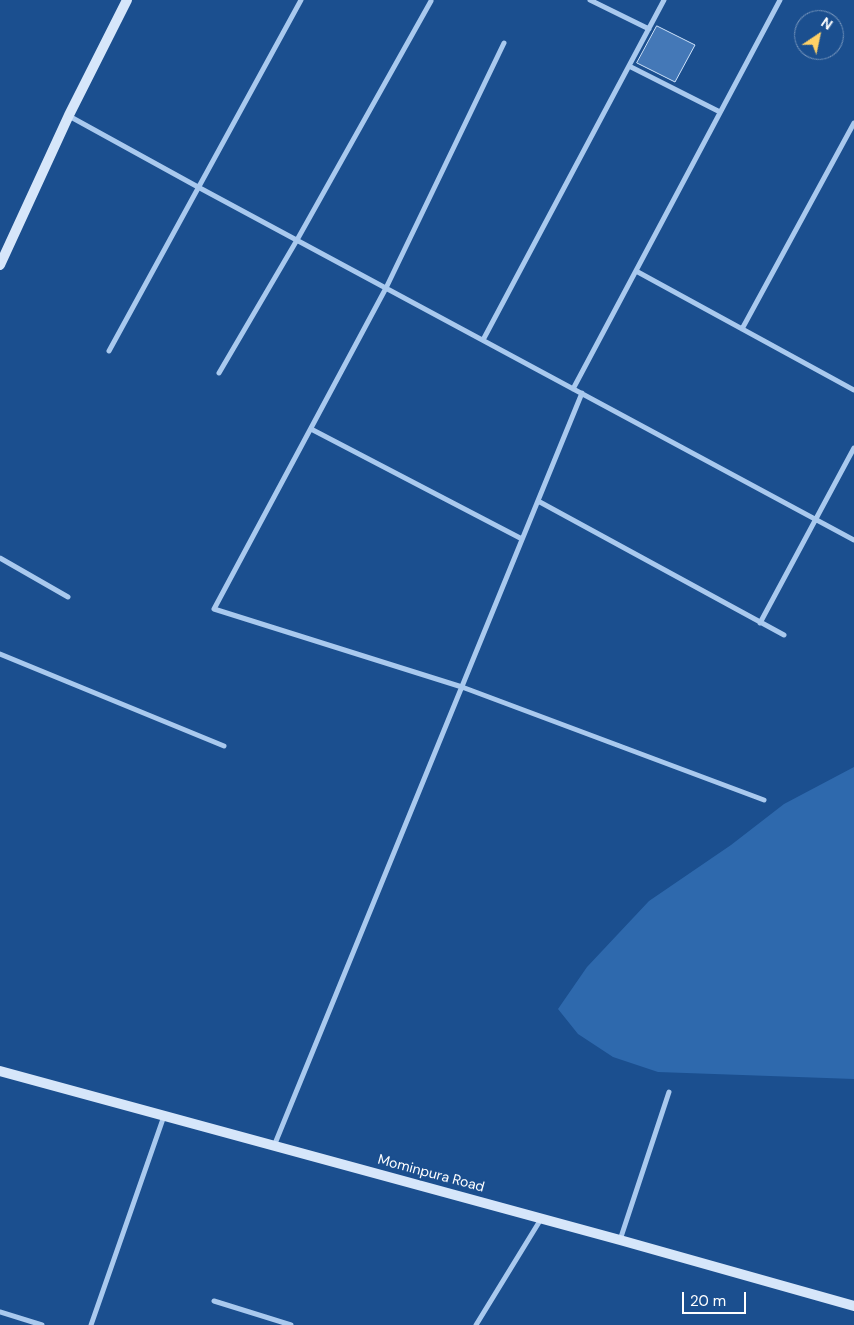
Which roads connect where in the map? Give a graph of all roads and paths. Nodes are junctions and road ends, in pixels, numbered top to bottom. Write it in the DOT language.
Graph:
graph roads {
  1 [pos="127,0"];
  2 [pos="300,0"];
  3 [pos="590,0"];
  4 [pos="664,0"];
  5 [pos="780,0"];
  6 [pos="431,2"];
  7 [pos="649,29"];
  8 [pos="504,43"];
  9 [pos="629,66"];
  10 [pos="720,112"];
  11 [pos="68,115"];
  12 [pos="854,123"];
  13 [pos="198,187"];
  14 [pos="297,240"];
  15 [pos="0,265"];
  16 [pos="636,271"];
  17 [pos="386,288"];
  18 [pos="742,329"];
  19 [pos="483,340"];
  20 [pos="109,351"];
  21 [pos="219,373"];
  22 [pos="574,389"];
  23 [pos="854,390"];
  24 [pos="582,393"];
  25 [pos="310,429"];
  26 [pos="854,448"];
  27 [pos="538,501"];
  28 [pos="816,519"];
  29 [pos="522,539"];
  30 [pos="854,540"];
  31 [pos="0,558"];
  32 [pos="68,597"];
  33 [pos="760,622"];
  34 [pos="784,636"];
  35 [pos="0,654"];
  36 [pos="462,687"];
  37 [pos="224,746"];
  38 [pos="764,800"];
  39 [pos="0,1071"];
  40 [pos="669,1092"];
  41 [pos="164,1116"];
  42 [pos="274,1146"];
  43 [pos="541,1218"];
  44 [pos="620,1240"];
  45 [pos="214,1301"];
  46 [pos="854,1306"];
  47 [pos="0,1312"];
  48 [pos="42,1325"];
  49 [pos="91,1325"];
  50 [pos="291,1325"];
  51 [pos="476,1325"];
  1 -- 11 [label="main road"];
  2 -- 13 [label="street"];
  3 -- 7 [label="street"];
  4 -- 7 [label="street"];
  5 -- 10 [label="street"];
  6 -- 14 [label="street"];
  7 -- 9 [label="street"];
  8 -- 17 [label="street"];
  9 -- 10 [label="street"];
  9 -- 19 [label="street"];
  10 -- 16 [label="street"];
  11 -- 13 [label="street"];
  11 -- 15 [label="main road"];
  12 -- 18 [label="street"];
  13 -- 14 [label="street"];
  13 -- 20 [label="street"];
  14 -- 17 [label="street"];
  14 -- 21 [label="street"];
  16 -- 18 [label="street"];
  16 -- 22 [label="street"];
  17 -- 19 [label="street"];
  17 -- 25 [label="street"];
  18 -- 23 [label="street"];
  19 -- 22 [label="street"];
  22 -- 24 [label="street"];
  24 -- 27 [label="street"];
  24 -- 28 [label="street"];
  25 -- 29 [label="street"];
  25 -- 36 [label="street"];
  26 -- 28 [label="street"];
  27 -- 29 [label="street"];
  27 -- 33 [label="street"];
  28 -- 30 [label="street"];
  28 -- 33 [label="street"];
  29 -- 36 [label="street"];
  31 -- 32 [label="street"];
  33 -- 34 [label="street"];
  35 -- 37 [label="street"];
  36 -- 38 [label="street"];
  36 -- 42 [label="street"];
  39 -- 41 [label="main road, Mominpura Road"];
  40 -- 44 [label="street"];
  41 -- 42 [label="main road, Mominpura Road"];
  41 -- 49 [label="street"];
  42 -- 43 [label="main road, Mominpura Road"];
  43 -- 44 [label="main road, Mominpura Road"];
  43 -- 51 [label="street"];
  44 -- 46 [label="main road, Mominpura Road"];
  45 -- 50 [label="street"];
  47 -- 48 [label="street"];
}
